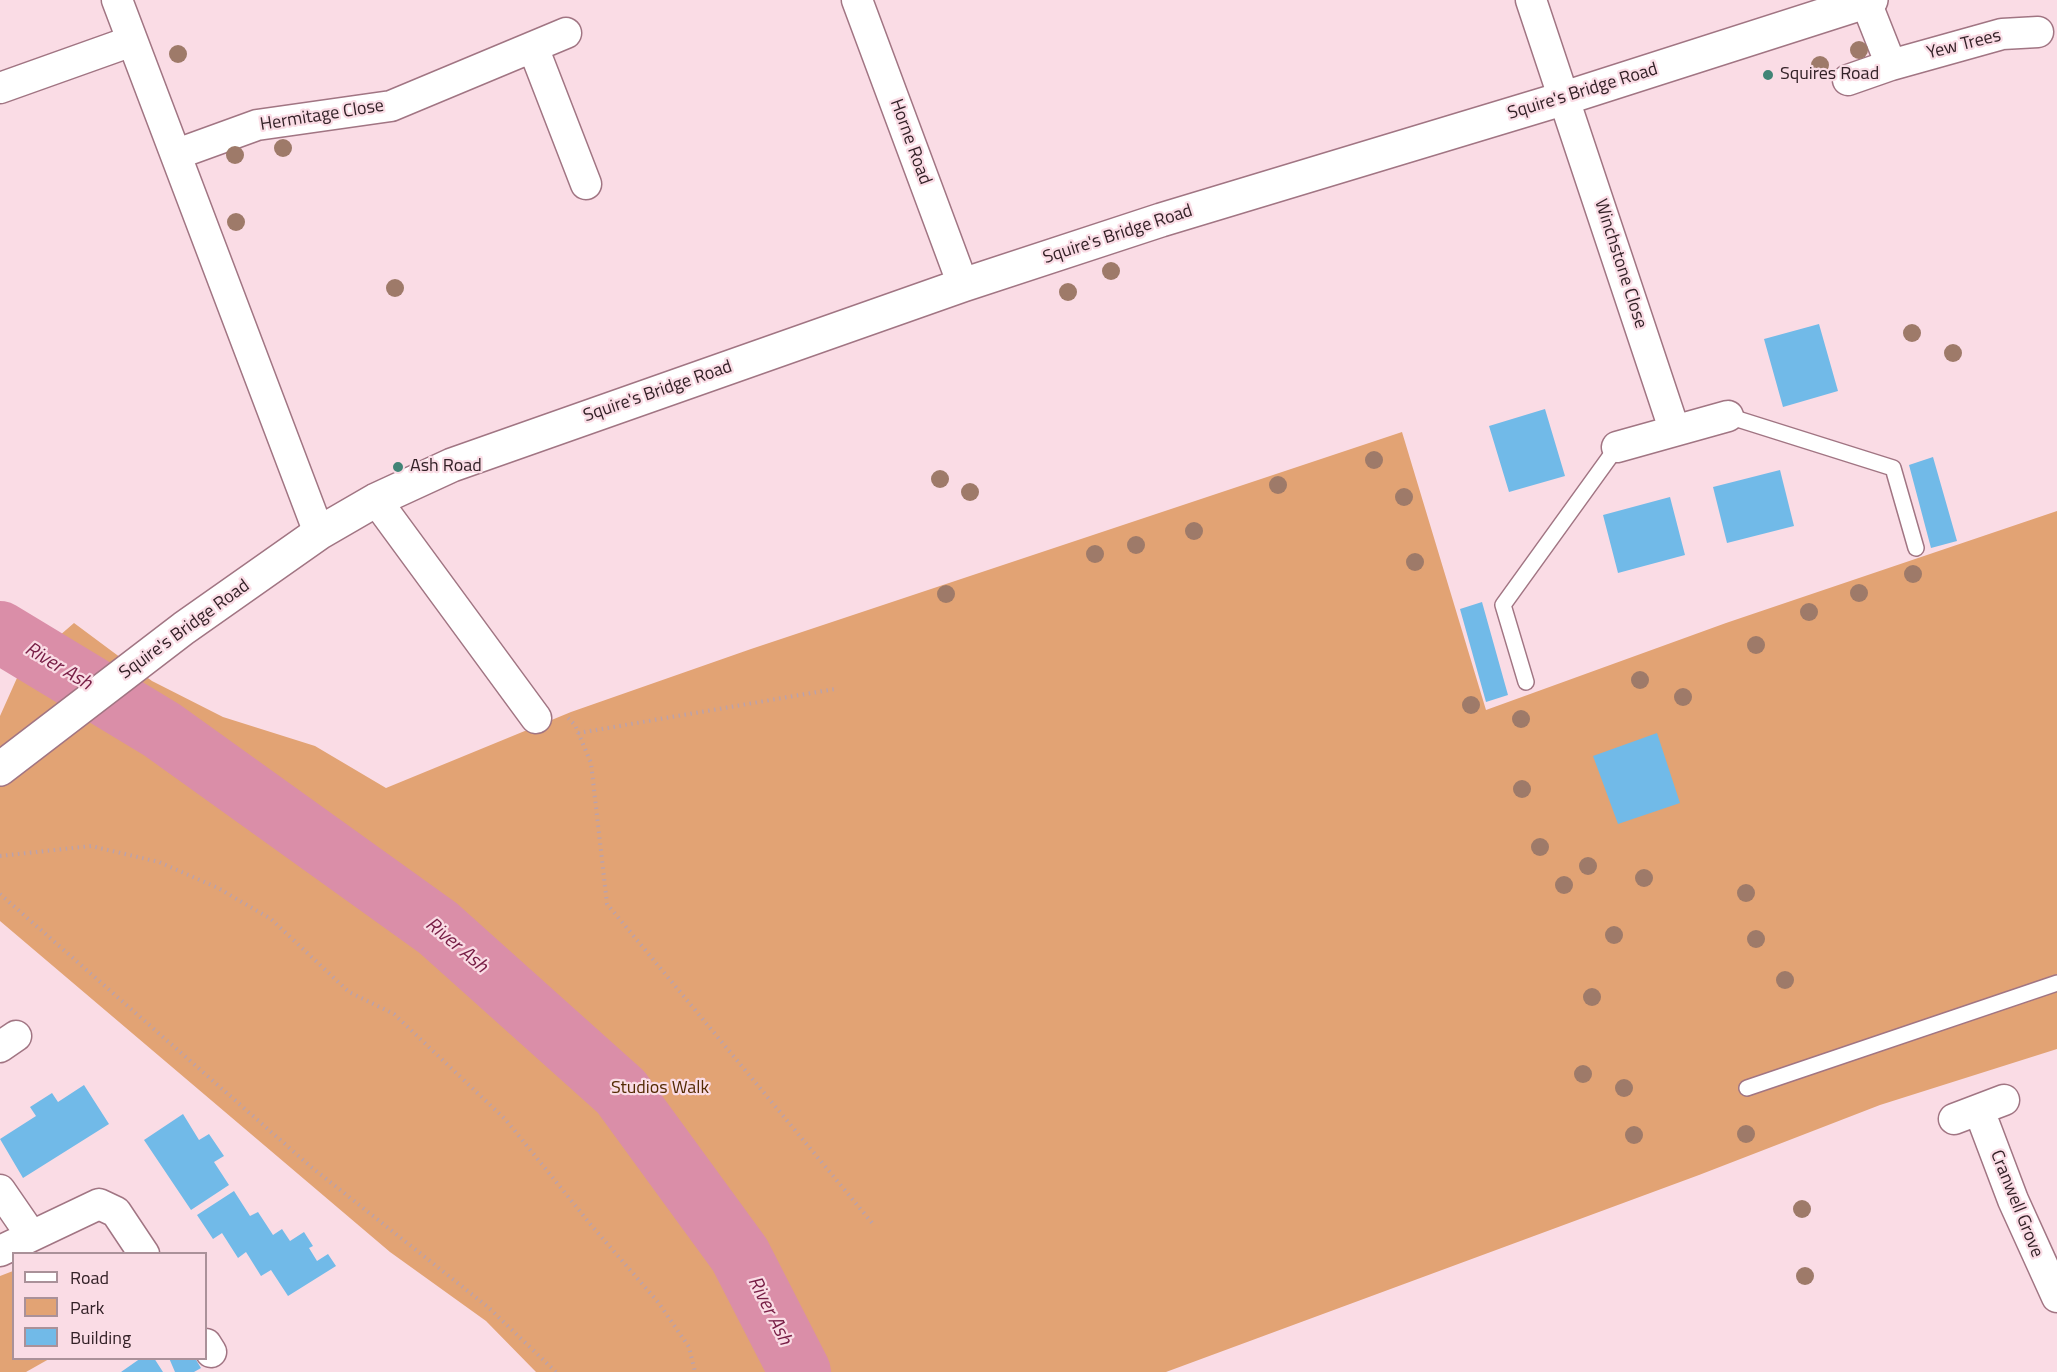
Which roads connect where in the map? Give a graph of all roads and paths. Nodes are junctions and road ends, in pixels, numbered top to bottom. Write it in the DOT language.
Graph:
graph roads {
  1 [pos="117,0"];
  2 [pos="857,0"];
  3 [pos="1531,0"];
  4 [pos="1869,1"];
  5 [pos="566,33"];
  6 [pos="2038,33"];
  7 [pos="132,41"];
  8 [pos="533,47"];
  9 [pos="1891,65"];
  10 [pos="1848,80"];
  11 [pos="0,88"];
  12 [pos="1565,98"];
  13 [pos="177,154"];
  14 [pos="587,183"];
  15 [pos="963,285"];
  16 [pos="1728,416"];
  17 [pos="1674,429"];
  18 [pos="1617,447"];
  19 [pos="376,500"];
  20 [pos="319,533"];
  21 [pos="1916,548"];
  22 [pos="1526,682"];
  23 [pos="835,689"];
  24 [pos="536,718"];
  25 [pos="578,733"];
  26 [pos="0,769"];
  27 [pos="0,856"];
  28 [pos="0,894"];
  29 [pos="2057,983"];
  30 [pos="1747,1088"];
  31 [pos="1979,1110"];
  32 [pos="0,1190"];
  33 [pos="873,1224"];
  34 [pos="31,1235"];
  35 [pos="0,1251"];
  36 [pos="143,1252"];
  37 [pos="2057,1297"];
  38 [pos="556,1372"];
  39 [pos="695,1372"];
  1 -- 7 [label="street"];
  2 -- 15 [label="street, Horne Road"];
  3 -- 12 [label="street, Winchstone Close"];
  4 -- 9 [label="street"];
  4 -- 12 [label="street, Squire's Bridge Road"];
  5 -- 8 [label="street, Hermitage Close"];
  6 -- 9 [label="street, Yew Trees"];
  7 -- 11 [label="street"];
  7 -- 13 [label="street"];
  8 -- 13 [label="street, Hermitage Close"];
  8 -- 14 [label="street"];
  9 -- 10 [label="street, Yew Trees"];
  12 -- 15 [label="street, Squire's Bridge Road"];
  12 -- 17 [label="street, Winchstone Close"];
  13 -- 20 [label="street"];
  15 -- 19 [label="street, Squire's Bridge Road"];
  16 -- 17 [label="street"];
  16 -- 21 [label="lane"];
  17 -- 18 [label="street"];
  18 -- 22 [label="lane"];
  19 -- 20 [label="street, Squire's Bridge Road"];
  19 -- 24 [label="street"];
  20 -- 26 [label="street, Squire's Bridge Road"];
  23 -- 25 [label="path"];
  24 -- 25 [label="path"];
  25 -- 33 [label="path"];
  27 -- 39 [label="path"];
  28 -- 38 [label="path"];
  29 -- 30 [label="lane"];
  31 -- 37 [label="street, Cranwell Grove"];
  32 -- 34 [label="street"];
  34 -- 35 [label="street"];
  34 -- 36 [label="street"];
}
